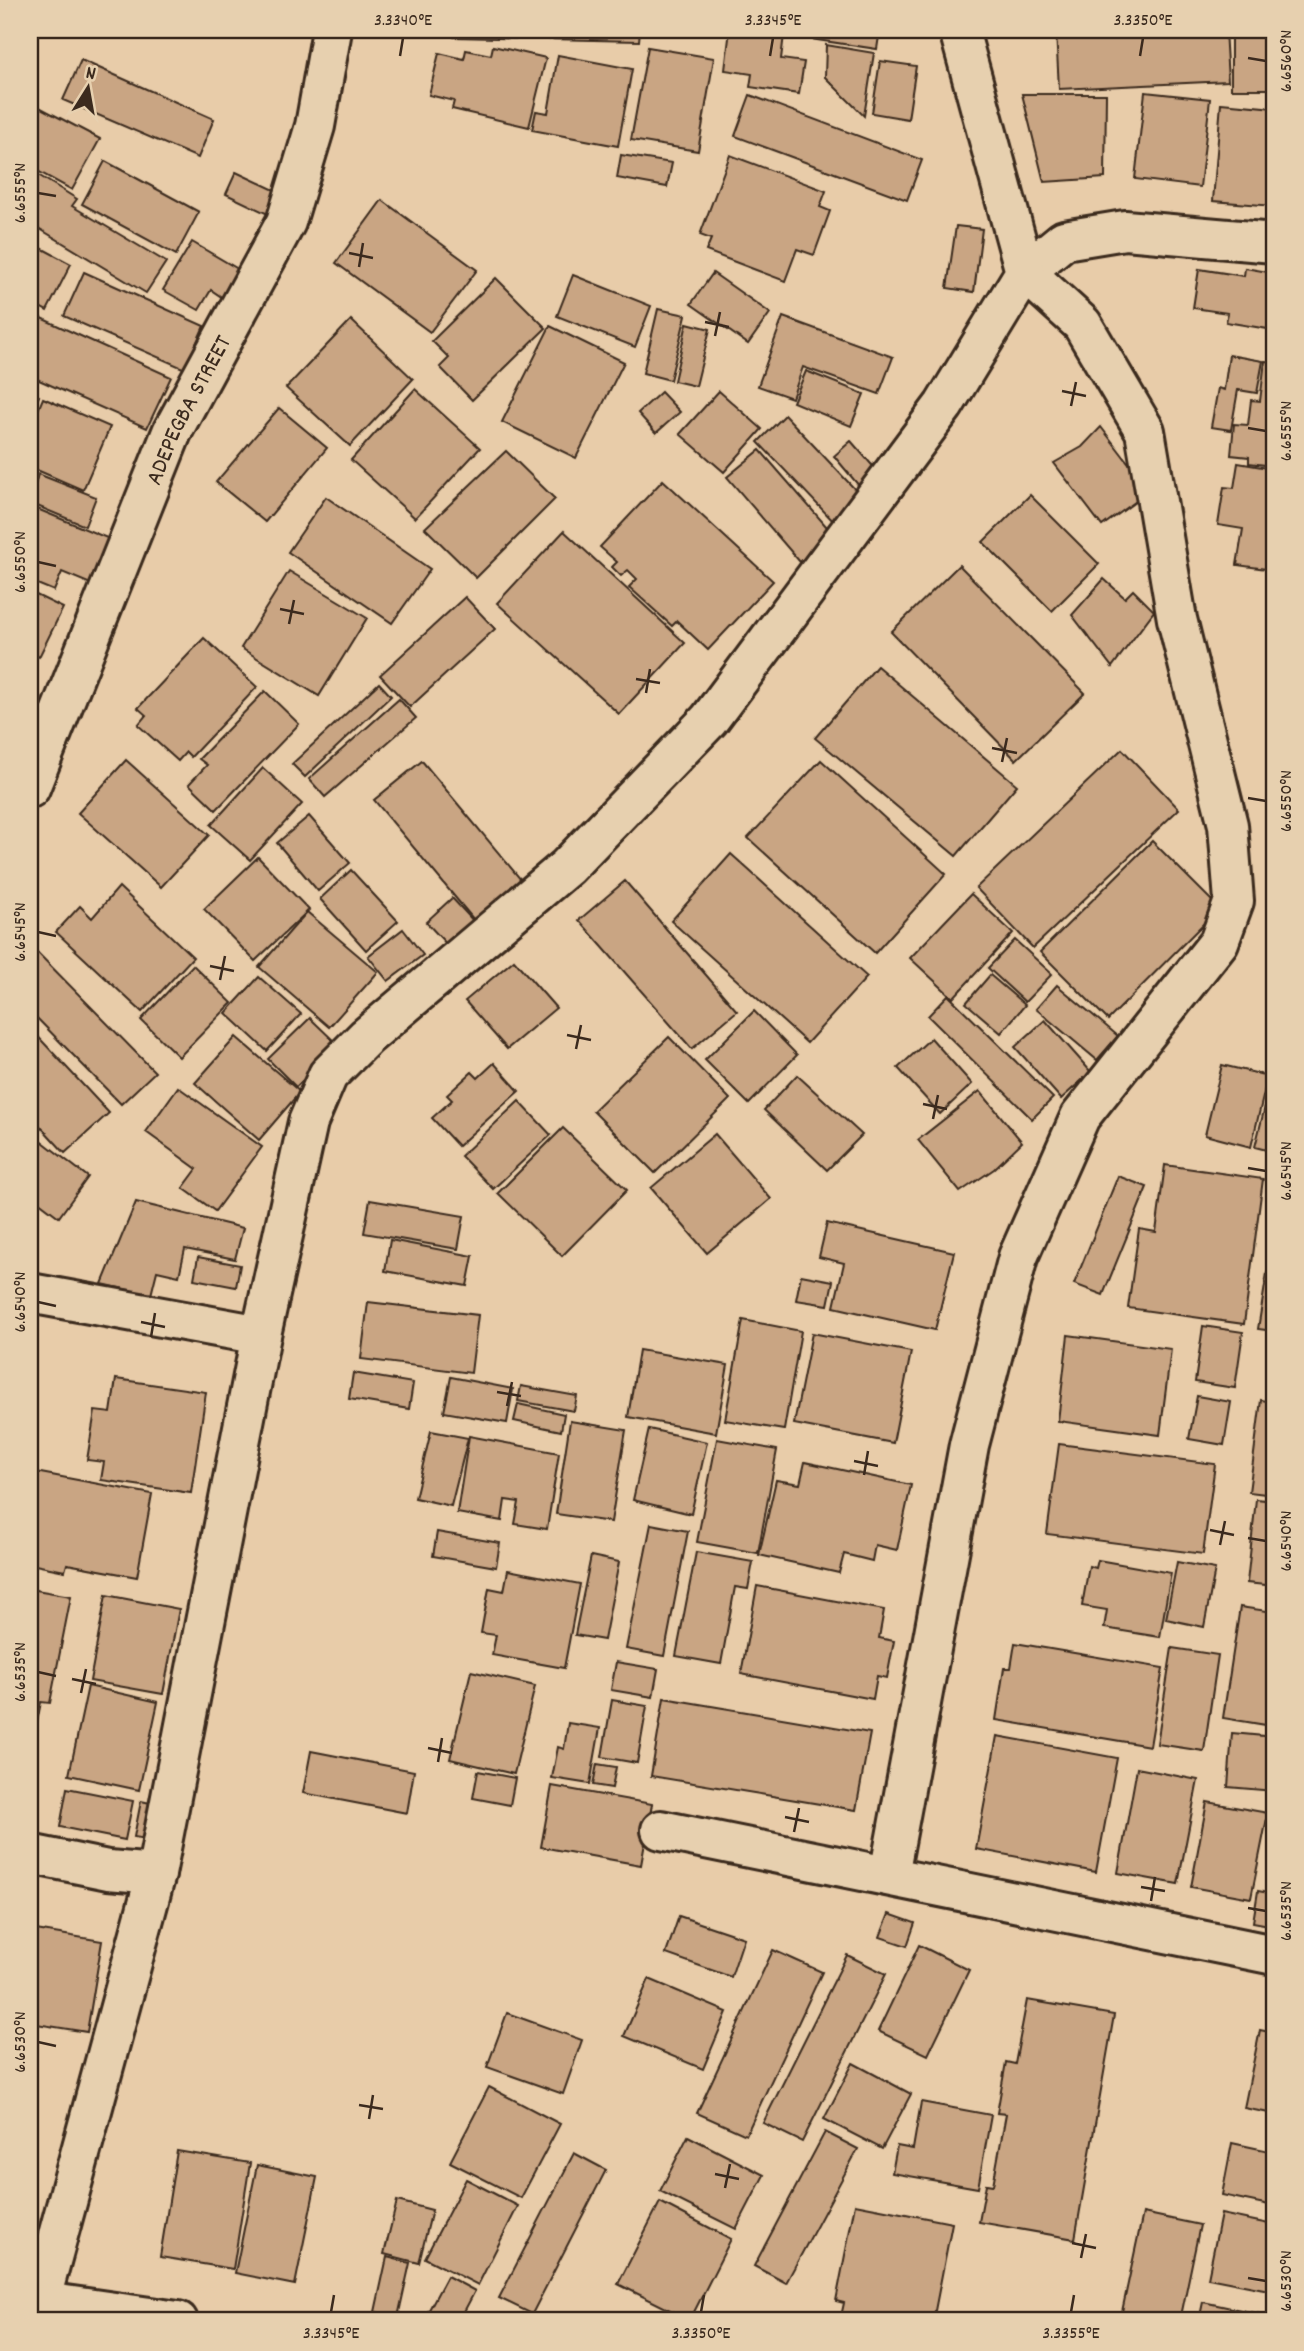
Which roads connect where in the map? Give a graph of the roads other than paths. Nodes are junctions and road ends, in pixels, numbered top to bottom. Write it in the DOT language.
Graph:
graph roads {
  1 [pos="332,30"];
  2 [pos="959,30"];
  3 [pos="1274,243"];
  4 [pos="1025,272"];
  5 [pos="30,788"];
  6 [pos="30,1293"];
  7 [pos="261,1335"];
  8 [pos="661,1830"];
  9 [pos="30,1854"];
  10 [pos="156,1874"];
  11 [pos="890,1875"];
  12 [pos="1274,1955"];
  13 [pos="35,2301"];
  14 [pos="178,2321"];
  1 -- 5 [label="street, ADEPEGBA STREET"];
  2 -- 4 [label="street"];
  3 -- 4 [label="street"];
  4 -- 7 [label="street"];
  4 -- 11 [label="street"];
  6 -- 7 [label="street"];
  7 -- 10 [label="street"];
  8 -- 11 [label="street"];
  9 -- 10 [label="street"];
  10 -- 13 [label="street"];
  11 -- 12 [label="street"];
  13 -- 14 [label="street"];
}
